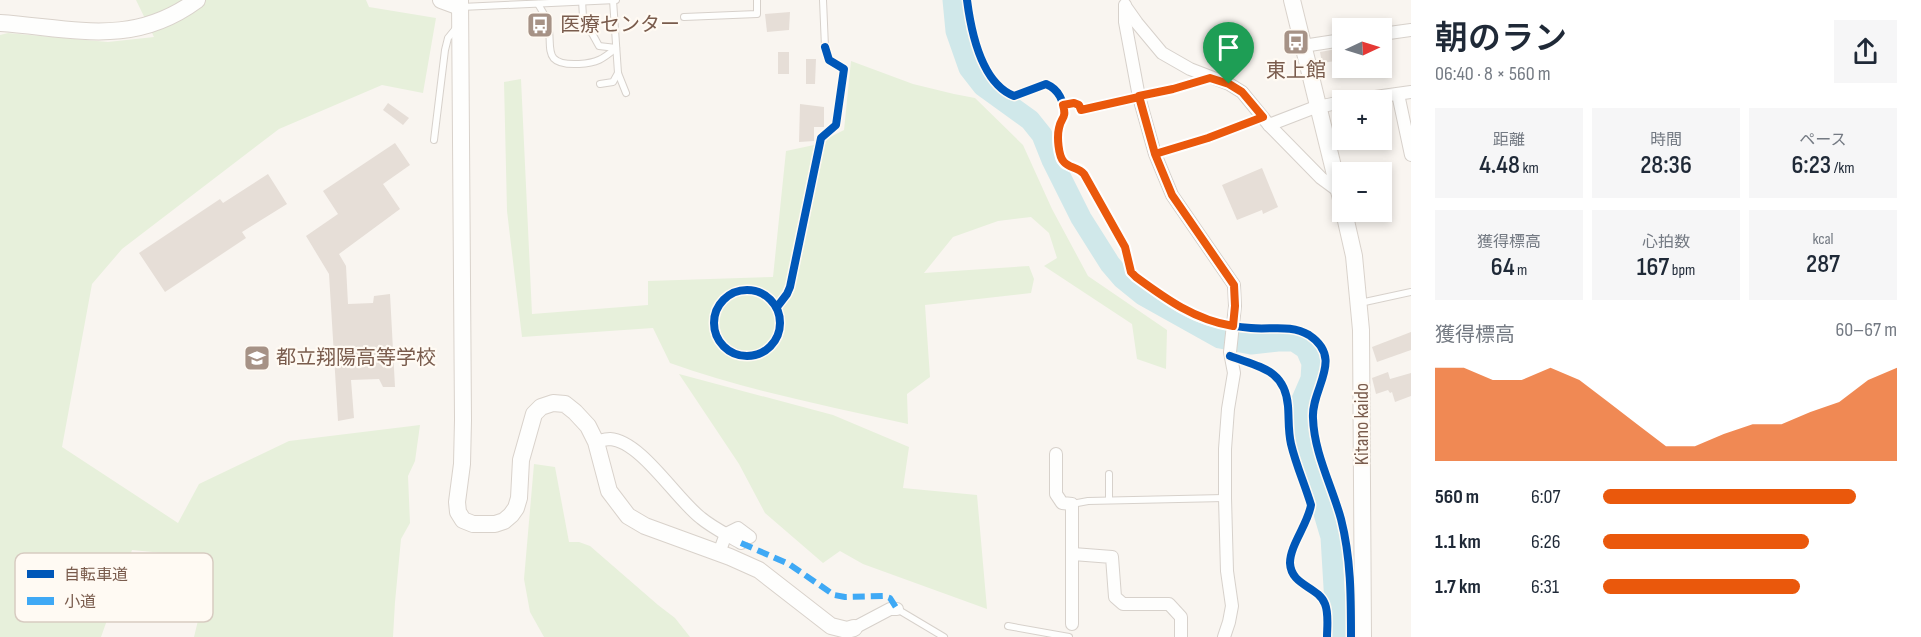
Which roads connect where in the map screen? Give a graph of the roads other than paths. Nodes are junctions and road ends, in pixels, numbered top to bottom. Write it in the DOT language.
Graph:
graph roads {
  1 [pos="441,0"];
  2 [pos="614,0"];
  3 [pos="756,0"];
  4 [pos="823,0"];
  5 [pos="582,1"];
  6 [pos="1296,1"];
  7 [pos="191,2"];
  8 [pos="1123,3"];
  9 [pos="538,4"];
  10 [pos="460,10"];
  11 [pos="684,17"];
  12 [pos="0,23"];
  13 [pos="1411,30"];
  14 [pos="1392,33"];
  15 [pos="1332,42"];
  16 [pos="1304,46"];
  17 [pos="825,47"];
  18 [pos="616,48"];
  19 [pos="618,73"];
  20 [pos="1210,78"];
  21 [pos="600,84"];
  22 [pos="626,93"];
  23 [pos="1405,93"];
  24 [pos="1139,96"];
  25 [pos="1332,104"];
  26 [pos="1319,107"];
  27 [pos="1081,110"];
  28 [pos="1266,121"];
  29 [pos="434,140"];
  30 [pos="1155,154"];
  31 [pos="1411,155"];
  32 [pos="1332,162"];
  33 [pos="1332,189"];
  34 [pos="1346,222"];
  35 [pos="1411,292"];
  36 [pos="1360,303"];
  37 [pos="596,442"];
  38 [pos="1056,454"];
  39 [pos="1109,474"];
  40 [pos="1225,498"];
  41 [pos="1109,501"];
  42 [pos="1072,504"];
  43 [pos="726,534"];
  44 [pos="745,540"];
  45 [pos="719,553"];
  46 [pos="1073,554"];
  47 [pos="897,609"];
  48 [pos="1072,624"];
  49 [pos="1008,626"];
  50 [pos="854,628"];
  51 [pos="944,637"];
  52 [pos="1069,637"];
  53 [pos="1181,637"];
  54 [pos="1224,637"];
  55 [pos="1363,637"];
  1 -- 10 [label="street"];
  2 -- 5 [label="lane"];
  2 -- 18 [label="lane"];
  3 -- 11 [label="lane"];
  4 -- 17 [label="lane"];
  5 -- 9 [label="lane"];
  5 -- 18 [label="lane"];
  6 -- 16 [label="street"];
  7 -- 12 [label="street"];
  8 -- 20 [label="street"];
  8 -- 24 [label="street"];
  9 -- 10 [label="lane"];
  9 -- 18 [label="lane"];
  10 -- 29 [label="lane"];
  10 -- 37 [label="street"];
  13 -- 14 [label="street"];
  15 -- 16 [label="street"];
  16 -- 26 [label="street"];
  18 -- 19 [label="lane"];
  19 -- 21 [label="lane"];
  19 -- 22 [label="lane"];
  20 -- 24 [label="lane"];
  20 -- 28 [label="street"];
  23 -- 31 [label="street"];
  24 -- 27 [label="lane"];
  24 -- 30 [label="street"];
  25 -- 26 [label="street"];
  26 -- 28 [label="street"];
  26 -- 32 [label="street"];
  28 -- 30 [label="lane"];
  28 -- 33 [label="street"];
  30 -- 40 [label="street"];
  34 -- 36 [label="street, Kitano kaido"];
  35 -- 36 [label="lane"];
  36 -- 55 [label="street, Kitano kaido"];
  37 -- 43 [label="street"];
  37 -- 45 [label="street"];
  38 -- 42 [label="street"];
  39 -- 41 [label="lane"];
  40 -- 41 [label="lane"];
  40 -- 54 [label="street"];
  41 -- 42 [label="lane"];
  42 -- 46 [label="street"];
  43 -- 44 [label="street"];
  43 -- 45 [label="street"];
  45 -- 50 [label="street"];
  46 -- 48 [label="street"];
  46 -- 53 [label="street"];
  47 -- 50 [label="street"];
  47 -- 51 [label="lane"];
  49 -- 52 [label="lane"];
}
